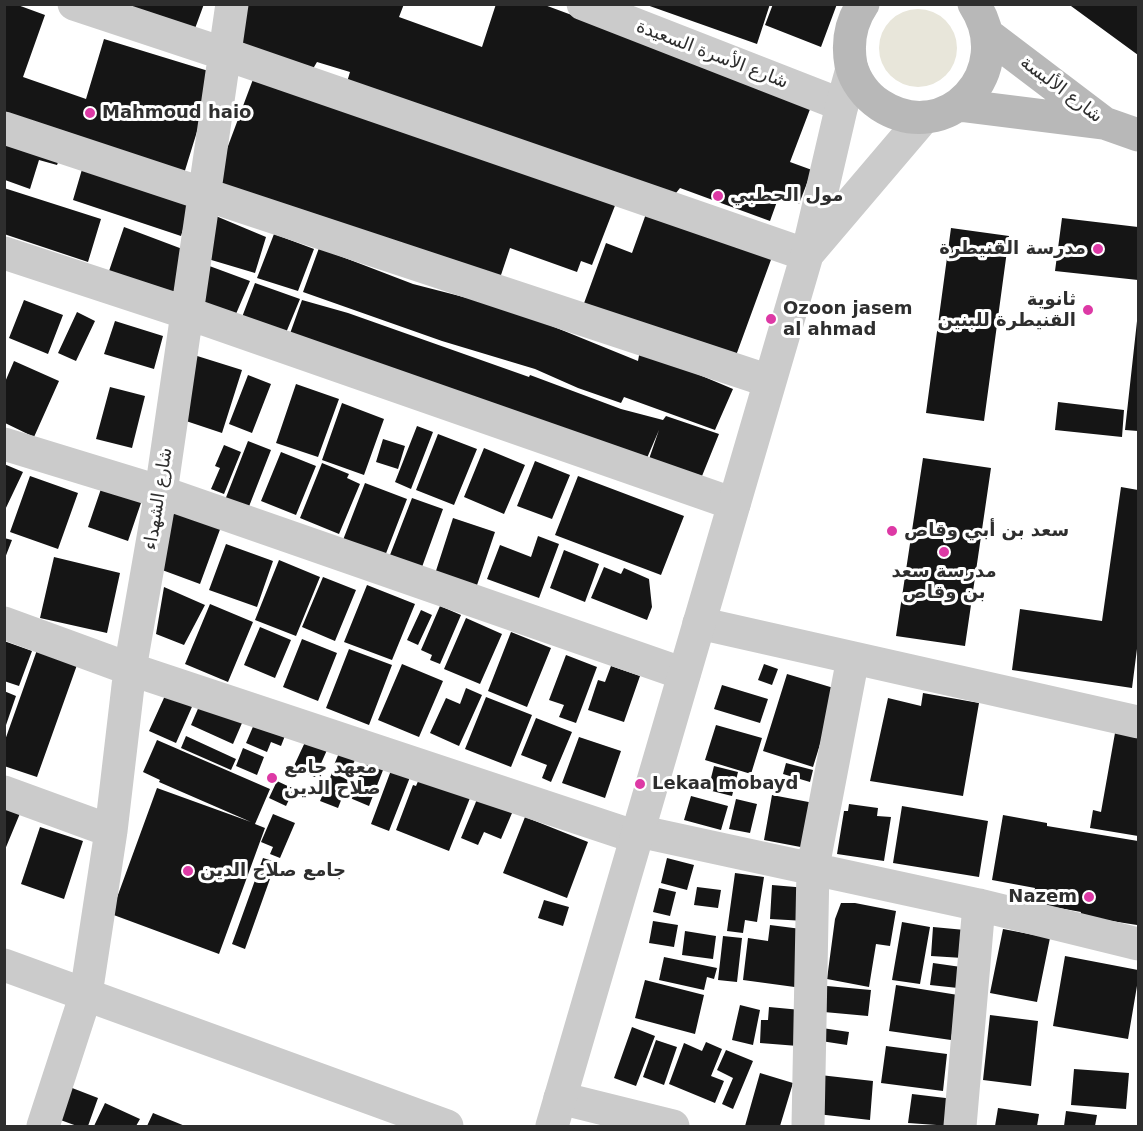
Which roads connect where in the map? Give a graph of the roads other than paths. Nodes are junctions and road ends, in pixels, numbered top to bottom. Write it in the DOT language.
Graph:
graph roads {
  1 [pos="74,4"];
  2 [pos="232,4"];
  3 [pos="582,4"];
  4 [pos="863,4"];
  5 [pos="974,4"];
  6 [pos="988,35"];
  7 [pos="225,54"];
  8 [pos="852,69"];
  9 [pos="842,105"];
  10 [pos="958,105"];
  11 [pos="924,117"];
  12 [pos="1104,123"];
  13 [pos="4,128"];
  14 [pos="1138,135"];
  15 [pos="205,194"];
  16 [pos="4,254"];
  17 [pos="807,255"];
  18 [pos="187,313"];
  19 [pos="769,381"];
  20 [pos="4,444"];
  21 [pos="160,492"];
  22 [pos="734,504"];
  23 [pos="4,623"];
  24 [pos="699,623"];
  25 [pos="853,658"];
  26 [pos="130,669"];
  27 [pos="684,674"];
  28 [pos="1138,722"];
  29 [pos="4,792"];
  30 [pos="111,831"];
  31 [pos="637,834"];
  32 [pos="813,867"];
  33 [pos="979,905"];
  34 [pos="1138,944"];
  35 [pos="4,965"];
  36 [pos="86,994"];
  37 [pos="556,1112"];
  38 [pos="43,1126"];
  39 [pos="447,1126"];
  40 [pos="673,1126"];
  41 [pos="808,1126"];
  42 [pos="960,1126"];
  1 -- 7 [label="street"];
  2 -- 7 [label="street, شارع الشهداء"];
  3 -- 9 [label="street, شارع الأسرة السعيدة"];
  4 -- 8 [label="main road"];
  5 -- 6 [label="main road"];
  6 -- 10 [label="main road"];
  6 -- 12 [label="main road, شارع الألبسة"];
  7 -- 15 [label="street, شارع الشهداء"];
  7 -- 17 [label="street"];
  8 -- 9 [label="street"];
  8 -- 11 [label="main road"];
  9 -- 17 [label="street"];
  10 -- 11 [label="main road"];
  10 -- 12 [label="main road"];
  11 -- 17 [label="street"];
  12 -- 14 [label="main road, شارع الألبسة"];
  13 -- 15 [label="street"];
  15 -- 18 [label="street, شارع الشهداء"];
  15 -- 19 [label="street"];
  16 -- 18 [label="street"];
  17 -- 19 [label="street"];
  18 -- 21 [label="street, شارع الشهداء"];
  18 -- 22 [label="street"];
  19 -- 22 [label="street"];
  20 -- 21 [label="street"];
  21 -- 26 [label="street, شارع الشهداء"];
  21 -- 27 [label="street"];
  22 -- 24 [label="street"];
  23 -- 26 [label="street"];
  24 -- 25 [label="street"];
  24 -- 27 [label="street"];
  25 -- 28 [label="street"];
  25 -- 32 [label="street"];
  26 -- 30 [label="street, شارع الشهداء"];
  26 -- 31 [label="street"];
  27 -- 31 [label="street"];
  29 -- 30 [label="street"];
  30 -- 36 [label="street, شارع الشهداء"];
  31 -- 32 [label="street"];
  31 -- 37 [label="street"];
  32 -- 33 [label="street"];
  32 -- 41 [label="street"];
  33 -- 34 [label="street"];
  33 -- 42 [label="street"];
  35 -- 36 [label="street"];
  36 -- 38 [label="street, شارع الشهداء"];
  36 -- 39 [label="street"];
  37 -- 40 [label="street"];
}
